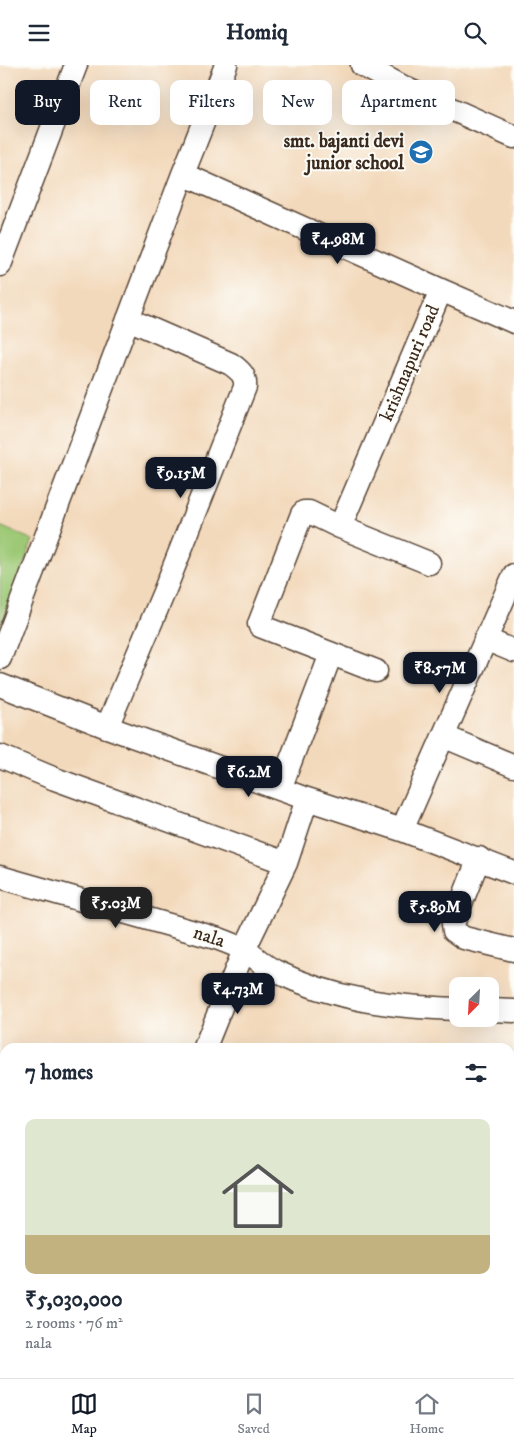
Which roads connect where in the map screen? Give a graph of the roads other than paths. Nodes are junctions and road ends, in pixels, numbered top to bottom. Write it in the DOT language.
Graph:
graph roads {
  1 [pos="76,65"];
  2 [pos="226,65"];
  3 [pos="362,65"];
  4 [pos="514,137"];
  5 [pos="183,174"];
  6 [pos="0,265"];
  7 [pos="440,290"];
  8 [pos="128,319"];
  9 [pos="514,322"];
  10 [pos="340,527"];
  11 [pos="429,563"];
  12 [pos="514,575"];
  13 [pos="485,639"];
  14 [pos="514,651"];
  15 [pos="331,654"];
  16 [pos="0,658"];
  17 [pos="376,671"];
  18 [pos="0,685"];
  19 [pos="106,727"];
  20 [pos="443,735"];
  21 [pos="0,756"];
  22 [pos="514,766"];
  23 [pos="280,789"];
  24 [pos="307,799"];
  25 [pos="402,830"];
  26 [pos="479,858"];
  27 [pos="286,863"];
  28 [pos="514,873"];
  29 [pos="0,877"];
  30 [pos="244,950"];
  31 [pos="514,950"];
  32 [pos="449,1009"];
  33 [pos="499,1010"];
  34 [pos="514,1011"];
  35 [pos="207,1043"];
  1 -- 6 [label="street"];
  2 -- 5 [label="street"];
  3 -- 4 [label="street"];
  5 -- 7 [label="street, krishnapuri road"];
  5 -- 8 [label="street"];
  7 -- 9 [label="street"];
  7 -- 10 [label="street, krishnapuri road"];
  8 -- 16 [label="street"];
  8 -- 19 [label="street"];
  10 -- 11 [label="street"];
  10 -- 15 [label="street"];
  12 -- 13 [label="street"];
  13 -- 14 [label="street"];
  13 -- 20 [label="street"];
  15 -- 17 [label="street"];
  15 -- 23 [label="street"];
  18 -- 19 [label="street"];
  19 -- 23 [label="street"];
  20 -- 22 [label="street"];
  20 -- 25 [label="street"];
  21 -- 27 [label="street"];
  23 -- 24 [label="street"];
  24 -- 25 [label="street"];
  24 -- 27 [label="street"];
  25 -- 26 [label="street"];
  26 -- 28 [label="street"];
  26 -- 31 [label="street"];
  27 -- 30 [label="street"];
  29 -- 30 [label="street, nala"];
  30 -- 32 [label="street, nala"];
  30 -- 35 [label="street"];
  33 -- 34 [label="street"];
}
